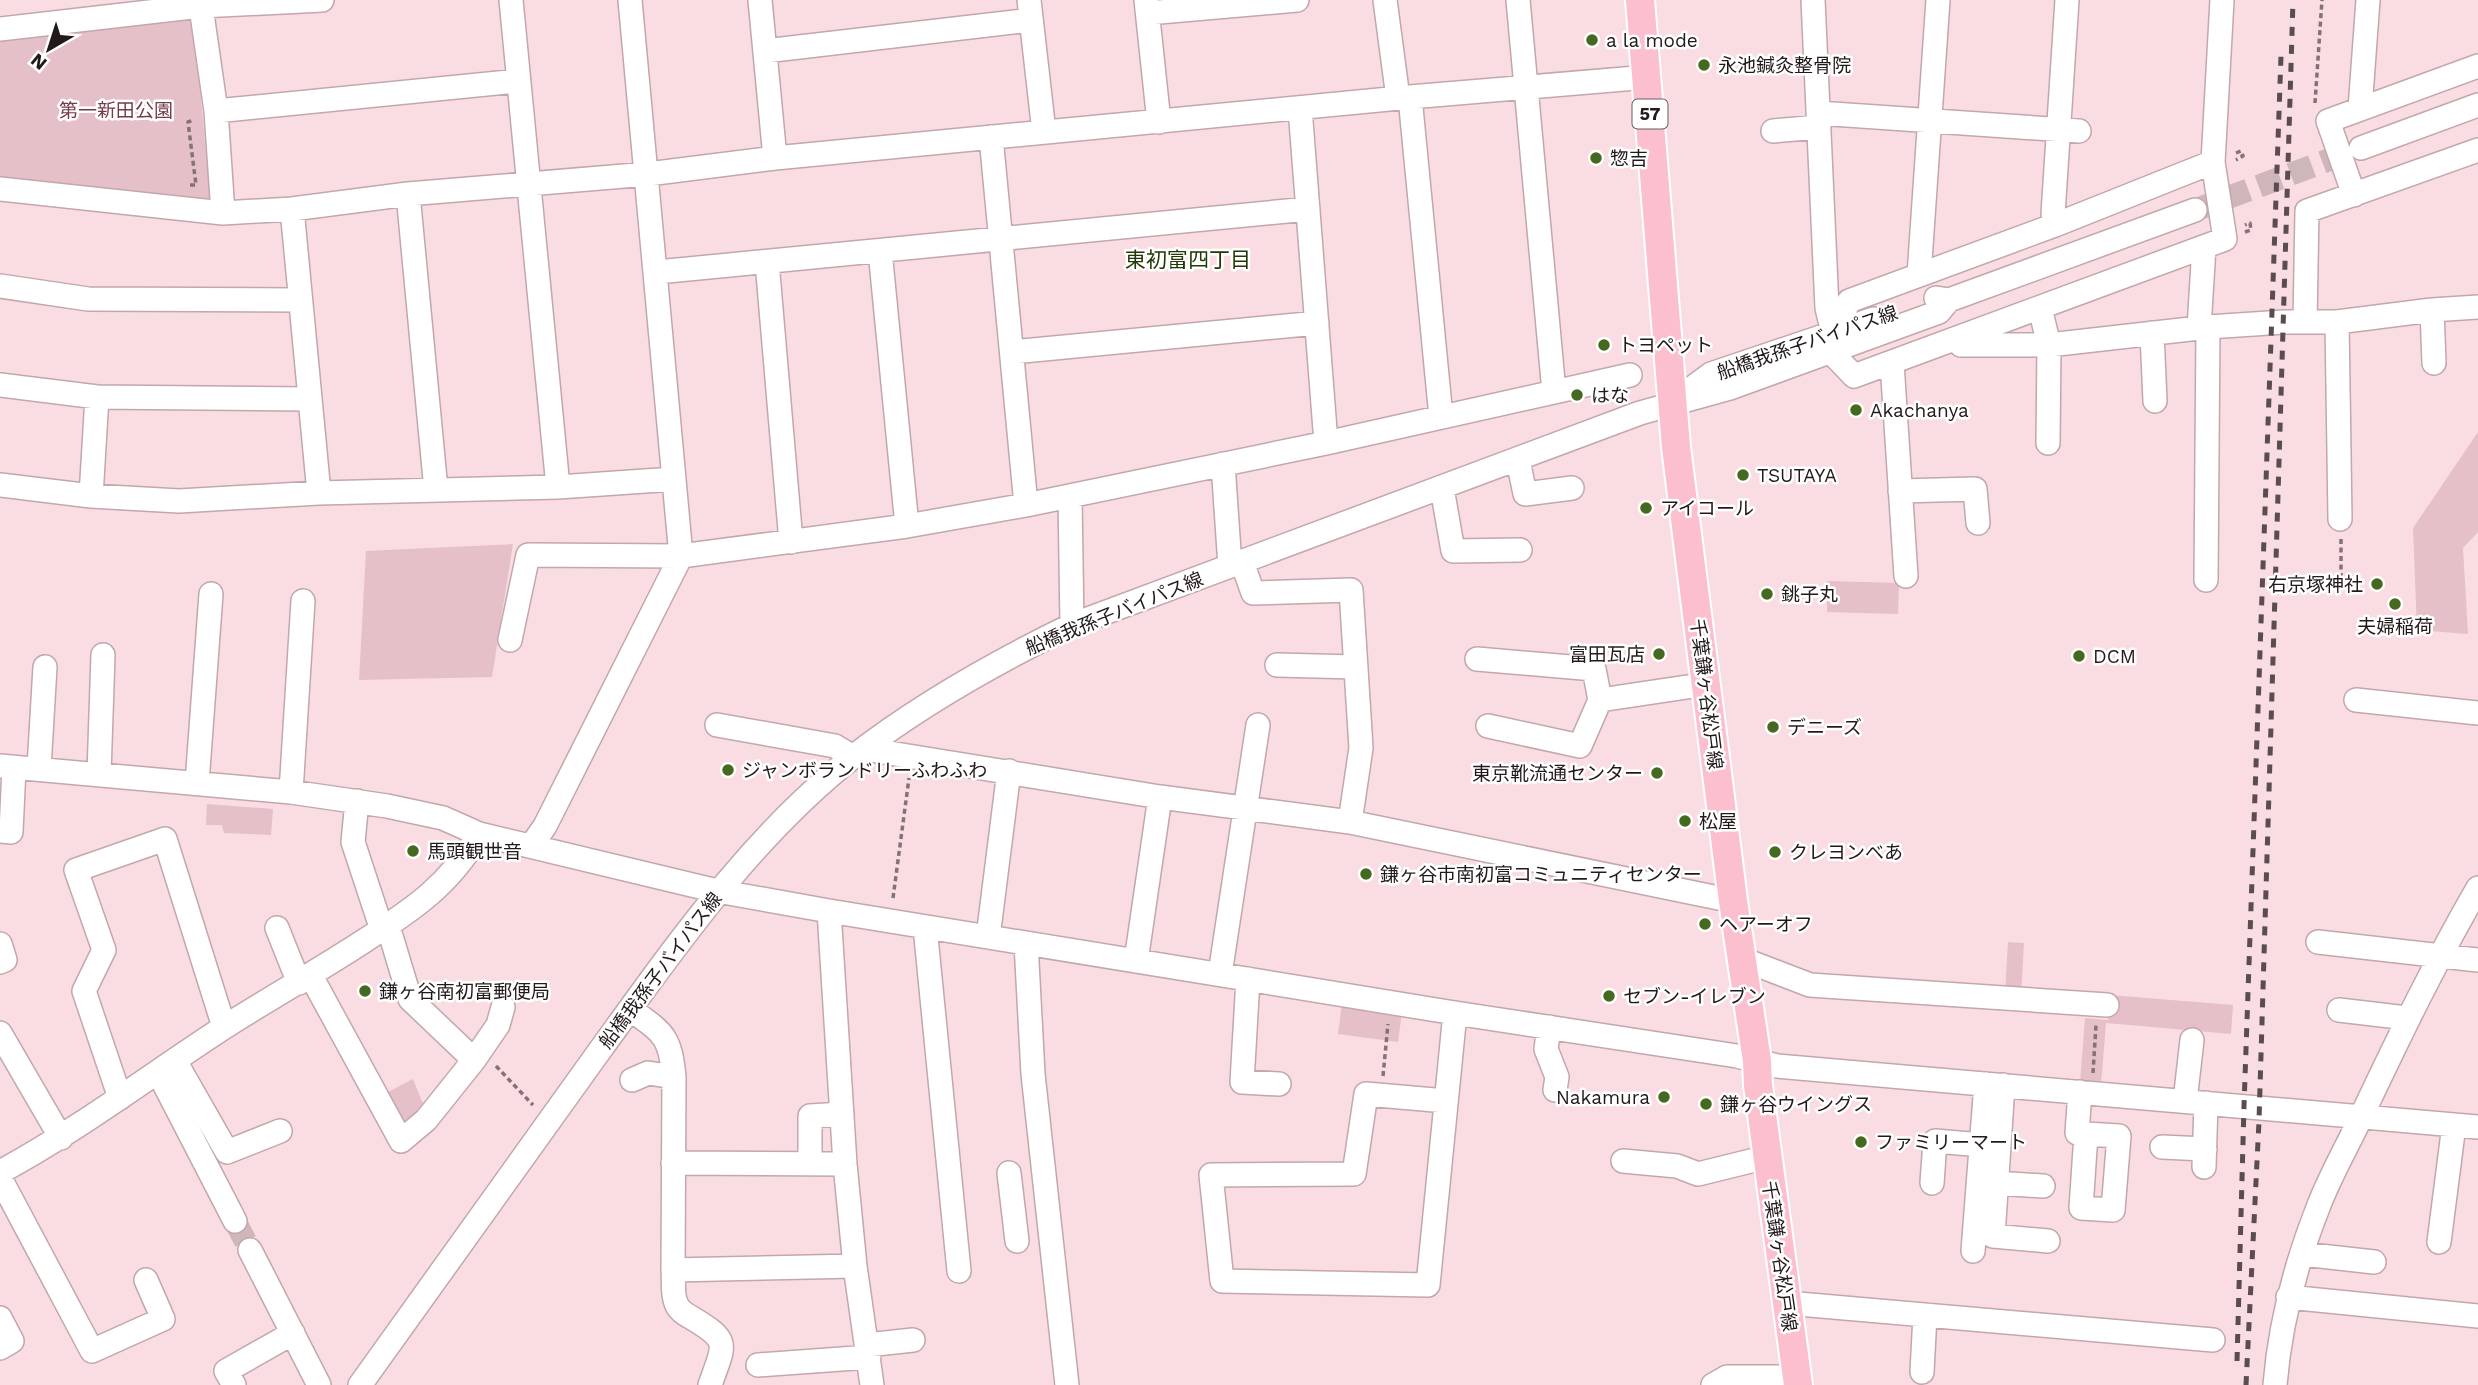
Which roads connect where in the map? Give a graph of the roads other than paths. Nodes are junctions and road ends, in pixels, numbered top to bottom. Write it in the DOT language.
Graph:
graph roads {
  1 [pos="322,0"];
  2 [pos="511,0"];
  3 [pos="630,0"];
  4 [pos="760,0"];
  5 [pos="1297,0"];
  6 [pos="1385,0"];
  7 [pos="1518,0"];
  8 [pos="1640,0"];
  9 [pos="1813,0"];
  10 [pos="1938,0"];
  11 [pos="2067,0"];
  12 [pos="2222,0"];
  13 [pos="2368,0"];
  14 [pos="201,3"];
  15 [pos="1147,7"];
  16 [pos="1030,10"];
  17 [pos="0,29"];
  18 [pos="765,51"];
  19 [pos="2478,66"];
  20 [pos="1648,77"];
  21 [pos="519,81"];
  22 [pos="1526,87"];
  23 [pos="1404,98"];
  24 [pos="2478,105"];
  25 [pos="1300,108"];
  26 [pos="2360,109"];
  27 [pos="216,111"];
  28 [pos="1818,120"];
  29 [pos="1159,121"];
  30 [pos="1930,121"];
  31 [pos="2069,130"];
  32 [pos="1773,131"];
  33 [pos="1044,132"];
  34 [pos="991,138"];
  35 [pos="2361,148"];
  36 [pos="2478,150"];
  37 [pos="775,158"];
  38 [pos="2213,163"];
  39 [pos="648,174"];
  40 [pos="528,183"];
  41 [pos="0,189"];
  42 [pos="408,194"];
  43 [pos="2354,195"];
  44 [pos="292,209"];
  45 [pos="1308,209"];
  46 [pos="2195,210"];
  47 [pos="223,213"];
  48 [pos="2055,225"];
  49 [pos="1001,239"];
  50 [pos="2204,247"];
  51 [pos="880,251"];
  52 [pos="767,262"];
  53 [pos="657,272"];
  54 [pos="1919,275"];
  55 [pos="0,286"];
  56 [pos="300,300"];
  57 [pos="2478,307"];
  58 [pos="2040,309"];
  59 [pos="2432,310"];
  60 [pos="2305,322"];
  61 [pos="2337,322"];
  62 [pos="1317,323"];
  63 [pos="2203,328"];
  64 [pos="2152,334"];
  65 [pos="1831,342"];
  66 [pos="1944,345"];
  67 [pos="2049,345"];
  68 [pos="1012,352"];
  69 [pos="1892,363"];
  70 [pos="2434,363"];
  71 [pos="1630,375"];
  72 [pos="0,385"];
  73 [pos="1554,392"];
  74 [pos="97,397"];
  75 [pos="310,399"];
  76 [pos="2155,401"];
  77 [pos="1672,403"];
  78 [pos="1441,417"];
  79 [pos="1326,443"];
  80 [pos="2048,443"];
  81 [pos="1518,460"];
  82 [pos="1223,464"];
  83 [pos="674,479"];
  84 [pos="0,485"];
  85 [pos="558,487"];
  86 [pos="1442,488"];
  87 [pos="1572,488"];
  88 [pos="436,490"];
  89 [pos="1900,491"];
  90 [pos="319,492"];
  91 [pos="91,496"];
  92 [pos="1070,497"];
  93 [pos="1026,505"];
  94 [pos="2340,519"];
  95 [pos="1978,523"];
  96 [pos="907,526"];
  97 [pos="791,542"];
  98 [pos="1520,550"];
  99 [pos="681,556"];
  100 [pos="1236,564"];
  101 [pos="1906,576"];
  102 [pos="2206,580"];
  103 [pos="211,594"];
  104 [pos="303,601"];
  105 [pos="1072,625"];
  106 [pos="510,640"];
  107 [pos="103,655"];
  108 [pos="1476,659"];
  109 [pos="1278,665"];
  110 [pos="46,667"];
  111 [pos="1356,667"];
  112 [pos="1707,684"];
  113 [pos="1600,700"];
  114 [pos="2356,700"];
  115 [pos="2478,713"];
  116 [pos="717,725"];
  117 [pos="1258,725"];
  118 [pos="1488,726"];
  119 [pos="859,753"];
  120 [pos="7,767"];
  121 [pos="39,768"];
  122 [pos="1009,771"];
  123 [pos="99,774"];
  124 [pos="197,783"];
  125 [pos="281,792"];
  126 [pos="1160,797"];
  127 [pos="357,802"];
  128 [pos="1243,808"];
  129 [pos="1350,822"];
  130 [pos="0,831"];
  131 [pos="479,834"];
  132 [pos="531,846"];
  133 [pos="2478,888"];
  134 [pos="717,891"];
  135 [pos="1734,901"];
  136 [pos="829,911"];
  137 [pos="925,927"];
  138 [pos="277,928"];
  139 [pos="385,928"];
  140 [pos="988,937"];
  141 [pos="2318,942"];
  142 [pos="1027,943"];
  143 [pos="0,944"];
  144 [pos="2439,955"];
  145 [pos="1742,959"];
  146 [pos="2478,960"];
  147 [pos="1136,961"];
  148 [pos="0,962"];
  149 [pos="1220,974"];
  150 [pos="305,979"];
  151 [pos="1248,979"];
  152 [pos="2102,1004"];
  153 [pos="503,1007"];
  154 [pos="630,1009"];
  155 [pos="2339,1010"];
  156 [pos="1455,1013"];
  157 [pos="2407,1018"];
  158 [pos="224,1027"];
  159 [pos="1549,1027"];
  160 [pos="0,1034"];
  161 [pos="2192,1040"];
  162 [pos="483,1061"];
  163 [pos="1757,1061"];
  164 [pos="166,1066"];
  165 [pos="674,1077"];
  166 [pos="632,1080"];
  167 [pos="1279,1084"];
  168 [pos="1995,1085"];
  169 [pos="1555,1090"];
  170 [pos="2086,1093"];
  171 [pos="120,1098"];
  172 [pos="1446,1101"];
  173 [pos="2196,1102"];
  174 [pos="842,1114"];
  175 [pos="2362,1116"];
  176 [pos="2454,1125"];
  177 [pos="2478,1127"];
  178 [pos="280,1131"];
  179 [pos="2086,1134"];
  180 [pos="61,1138"];
  181 [pos="1982,1145"];
  182 [pos="2162,1147"];
  183 [pos="810,1153"];
  184 [pos="1767,1157"];
  185 [pos="1623,1161"];
  186 [pos="673,1163"];
  187 [pos="845,1164"];
  188 [pos="0,1172"];
  189 [pos="1009,1173"];
  190 [pos="0,1178"];
  191 [pos="1932,1183"];
  192 [pos="1996,1183"];
  193 [pos="2043,1186"];
  194 [pos="1047,1198"];
  195 [pos="1013,1204"];
  196 [pos="235,1221"];
  197 [pos="1017,1241"];
  198 [pos="2048,1241"];
  199 [pos="2439,1242"];
  200 [pos="250,1250"];
  201 [pos="1973,1251"];
  202 [pos="2302,1254"];
  203 [pos="2374,1262"];
  204 [pos="856,1266"];
  205 [pos="673,1270"];
  206 [pos="959,1271"];
  207 [pos="146,1280"];
  208 [pos="2288,1297"];
  209 [pos="1787,1303"];
  210 [pos="1926,1315"];
  211 [pos="2478,1316"];
  212 [pos="0,1318"];
  213 [pos="293,1333"];
  214 [pos="913,1340"];
  215 [pos="2213,1340"];
  216 [pos="0,1348"];
  217 [pos="868,1351"];
  218 [pos="758,1366"];
  219 [pos="1922,1372"];
  220 [pos="1797,1381"];
  221 [pos="234,1385"];
  222 [pos="319,1385"];
  223 [pos="360,1385"];
  224 [pos="710,1385"];
  225 [pos="872,1385"];
  226 [pos="1067,1385"];
  227 [pos="1713,1385"];
  228 [pos="2275,1385"];
  1 -- 14 [label="street"];
  2 -- 21 [label="street"];
  3 -- 39 [label="street"];
  4 -- 18 [label="street"];
  5 -- 15 [label="street"];
  6 -- 23 [label="street"];
  7 -- 22 [label="street"];
  8 -- 20 [label="main road, 千葉鎌ヶ谷松戸線 / 57"];
  9 -- 28 [label="street"];
  10 -- 30 [label="street"];
  11 -- 31 [label="street"];
  12 -- 38 [label="street"];
  13 -- 26 [label="street"];
  14 -- 17 [label="street"];
  14 -- 27 [label="street"];
  15 -- 29 [label="street"];
  16 -- 18 [label="street"];
  16 -- 33 [label="street"];
  18 -- 37 [label="street"];
  19 -- 26 [label="street"];
  20 -- 22 [label="street"];
  20 -- 77 [label="main road, 千葉鎌ヶ谷松戸線 / 57"];
  21 -- 27 [label="street"];
  21 -- 40 [label="street"];
  22 -- 23 [label="street"];
  22 -- 73 [label="street"];
  23 -- 25 [label="street"];
  23 -- 78 [label="street"];
  24 -- 35 [label="street"];
  25 -- 29 [label="street"];
  25 -- 45 [label="street"];
  26 -- 43 [label="street"];
  27 -- 47 [label="street"];
  28 -- 30 [label="street"];
  28 -- 32 [label="street"];
  28 -- 65 [label="street"];
  29 -- 33 [label="street"];
  30 -- 31 [label="street"];
  30 -- 54 [label="street"];
  31 -- 48 [label="street"];
  33 -- 34 [label="street"];
  34 -- 37 [label="street"];
  34 -- 49 [label="street"];
  36 -- 43 [label="street"];
  37 -- 39 [label="street"];
  38 -- 48 [label="street"];
  38 -- 50 [label="street"];
  39 -- 40 [label="street"];
  39 -- 53 [label="street"];
  40 -- 42 [label="street"];
  40 -- 85 [label="street"];
  41 -- 47 [label="street"];
  42 -- 44 [label="street"];
  42 -- 88 [label="street"];
  43 -- 60 [label="street"];
  44 -- 47 [label="street"];
  44 -- 56 [label="street"];
  45 -- 49 [label="street"];
  45 -- 62 [label="street"];
  46 -- 65 [label="street, 船橋我孫子バイパス線"];
  48 -- 54 [label="street"];
  49 -- 51 [label="street"];
  49 -- 68 [label="street"];
  50 -- 58 [label="street"];
  50 -- 63 [label="street"];
  51 -- 52 [label="street"];
  51 -- 96 [label="street"];
  52 -- 53 [label="street"];
  52 -- 97 [label="street"];
  53 -- 83 [label="street"];
  54 -- 65 [label="street"];
  55 -- 56 [label="street"];
  56 -- 75 [label="street"];
  57 -- 59 [label="street"];
  58 -- 66 [label="street"];
  58 -- 67 [label="street"];
  59 -- 61 [label="street"];
  59 -- 70 [label="street"];
  60 -- 61 [label="street"];
  60 -- 63 [label="street"];
  61 -- 94 [label="street"];
  62 -- 68 [label="street"];
  62 -- 79 [label="street"];
  63 -- 64 [label="street"];
  63 -- 102 [label="street"];
  64 -- 67 [label="street"];
  64 -- 76 [label="street"];
  65 -- 69 [label="street"];
  65 -- 77 [label="street, 船橋我孫子バイパス線"];
  66 -- 67 [label="street"];
  66 -- 69 [label="street"];
  67 -- 80 [label="street"];
  68 -- 93 [label="street"];
  69 -- 89 [label="street"];
  71 -- 73 [label="street"];
  72 -- 74 [label="street"];
  73 -- 78 [label="street"];
  74 -- 75 [label="street"];
  74 -- 91 [label="street"];
  75 -- 90 [label="street"];
  77 -- 81 [label="street, 船橋我孫子バイパス線"];
  77 -- 112 [label="main road, 千葉鎌ヶ谷松戸線 / 57"];
  78 -- 79 [label="street"];
  79 -- 82 [label="street"];
  81 -- 86 [label="street, 船橋我孫子バイパス線"];
  81 -- 87 [label="street"];
  82 -- 92 [label="street"];
  82 -- 100 [label="street"];
  83 -- 85 [label="street"];
  83 -- 99 [label="street"];
  84 -- 91 [label="street"];
  85 -- 88 [label="street"];
  86 -- 98 [label="street"];
  86 -- 100 [label="street, 船橋我孫子バイパス線"];
  88 -- 90 [label="street"];
  89 -- 95 [label="street"];
  89 -- 101 [label="street"];
  90 -- 91 [label="street"];
  92 -- 93 [label="street"];
  92 -- 105 [label="street"];
  93 -- 96 [label="street"];
  96 -- 97 [label="street"];
  97 -- 99 [label="street"];
  99 -- 106 [label="street"];
  99 -- 132 [label="street"];
  100 -- 105 [label="street, 船橋我孫子バイパス線"];
  100 -- 111 [label="street"];
  103 -- 124 [label="street"];
  104 -- 125 [label="street"];
  105 -- 119 [label="street, 船橋我孫子バイパス線"];
  107 -- 123 [label="street"];
  108 -- 113 [label="street"];
  109 -- 111 [label="street"];
  110 -- 121 [label="street"];
  111 -- 129 [label="street"];
  112 -- 113 [label="street"];
  112 -- 135 [label="main road, 千葉鎌ヶ谷松戸線 / 57"];
  113 -- 118 [label="street"];
  114 -- 115 [label="street"];
  116 -- 119 [label="street"];
  117 -- 128 [label="street"];
  119 -- 122 [label="street"];
  119 -- 134 [label="street, 船橋我孫子バイパス線"];
  120 -- 121 [label="street"];
  120 -- 130 [label="street"];
  121 -- 123 [label="street"];
  122 -- 126 [label="street"];
  122 -- 140 [label="street"];
  123 -- 124 [label="street"];
  124 -- 125 [label="street"];
  125 -- 127 [label="street"];
  126 -- 128 [label="street"];
  126 -- 147 [label="street"];
  127 -- 131 [label="street"];
  127 -- 139 [label="street"];
  128 -- 129 [label="street"];
  128 -- 149 [label="street"];
  129 -- 135 [label="street"];
  131 -- 132 [label="street"];
  131 -- 139 [label="street"];
  132 -- 134 [label="street"];
  133 -- 144 [label="street"];
  134 -- 136 [label="street"];
  134 -- 154 [label="street, 船橋我孫子バイパス線"];
  135 -- 145 [label="main road, 千葉鎌ヶ谷松戸線 / 57"];
  136 -- 137 [label="street"];
  136 -- 174 [label="street"];
  137 -- 140 [label="street"];
  137 -- 206 [label="street"];
  138 -- 150 [label="street"];
  139 -- 150 [label="street"];
  139 -- 162 [label="street"];
  140 -- 142 [label="street"];
  141 -- 144 [label="street"];
  142 -- 147 [label="street"];
  142 -- 194 [label="street"];
  143 -- 148 [label="street"];
  144 -- 146 [label="street"];
  144 -- 157 [label="street"];
  145 -- 152 [label="street"];
  145 -- 163 [label="main road, 千葉鎌ヶ谷松戸線 / 57"];
  147 -- 149 [label="street"];
  149 -- 151 [label="street"];
  150 -- 158 [label="street"];
  150 -- 162 [label="street"];
  151 -- 156 [label="street"];
  151 -- 167 [label="street"];
  153 -- 162 [label="street"];
  154 -- 165 [label="street"];
  154 -- 223 [label="street, 船橋我孫子バイパス線"];
  155 -- 157 [label="street"];
  156 -- 159 [label="street"];
  156 -- 172 [label="street"];
  157 -- 175 [label="street"];
  158 -- 164 [label="street"];
  158 -- 171 [label="street"];
  159 -- 163 [label="street"];
  159 -- 169 [label="street"];
  160 -- 180 [label="street"];
  161 -- 173 [label="street"];
  163 -- 168 [label="street"];
  163 -- 184 [label="main road, 千葉鎌ヶ谷松戸線 / 57"];
  164 -- 171 [label="street"];
  164 -- 178 [label="street"];
  164 -- 196 [label="street"];
  165 -- 166 [label="street"];
  165 -- 186 [label="street"];
  168 -- 170 [label="street"];
  168 -- 181 [label="street"];
  168 -- 192 [label="street"];
  170 -- 173 [label="street"];
  170 -- 179 [label="street"];
  171 -- 180 [label="street"];
  172 -- 172 [label="street"];
  173 -- 175 [label="street"];
  173 -- 182 [label="street"];
  174 -- 183 [label="street"];
  174 -- 187 [label="street"];
  175 -- 176 [label="street"];
  175 -- 202 [label="street"];
  176 -- 177 [label="street"];
  176 -- 199 [label="street"];
  180 -- 188 [label="street"];
  181 -- 191 [label="street"];
  181 -- 201 [label="street"];
  184 -- 185 [label="street"];
  184 -- 209 [label="main road, 千葉鎌ヶ谷松戸線 / 57"];
  186 -- 187 [label="street"];
  186 -- 205 [label="street"];
  187 -- 204 [label="street"];
  189 -- 195 [label="street"];
  190 -- 207 [label="street"];
  192 -- 193 [label="street"];
  192 -- 198 [label="street"];
  194 -- 195 [label="street"];
  194 -- 226 [label="street"];
  195 -- 197 [label="street"];
  200 -- 213 [label="street"];
  202 -- 203 [label="street"];
  202 -- 208 [label="street"];
  204 -- 205 [label="street"];
  204 -- 217 [label="street"];
  205 -- 224 [label="street"];
  208 -- 211 [label="street"];
  208 -- 228 [label="street"];
  209 -- 210 [label="street"];
  209 -- 220 [label="main road, 千葉鎌ヶ谷松戸線 / 57"];
  210 -- 215 [label="street"];
  210 -- 219 [label="street"];
  212 -- 216 [label="street"];
  213 -- 221 [label="street"];
  213 -- 222 [label="street"];
  214 -- 217 [label="street"];
  217 -- 218 [label="street"];
  217 -- 225 [label="street"];
  220 -- 227 [label="street"];
}
